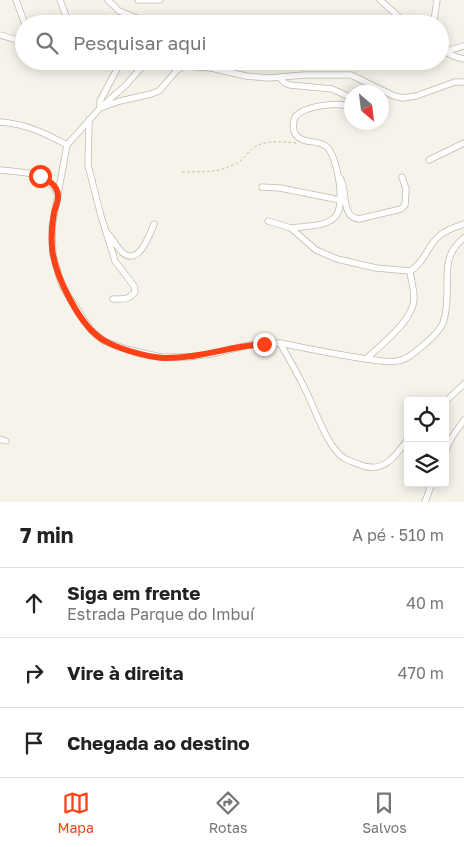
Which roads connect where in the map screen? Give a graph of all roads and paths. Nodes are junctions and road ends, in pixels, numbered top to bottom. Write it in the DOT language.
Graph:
graph roads {
  1 [pos="16,0"];
  2 [pos="60,0"];
  3 [pos="108,0"];
  4 [pos="138,0"];
  5 [pos="160,0"];
  6 [pos="380,0"];
  7 [pos="437,0"];
  8 [pos="22,15"];
  9 [pos="66,15"];
  10 [pos="129,15"];
  11 [pos="397,15"];
  12 [pos="435,15"];
  13 [pos="0,36"];
  14 [pos="15,40"];
  15 [pos="464,46"];
  16 [pos="449,50"];
  17 [pos="449,55"];
  18 [pos="464,59"];
  19 [pos="116,70"];
  20 [pos="139,70"];
  21 [pos="177,70"];
  22 [pos="221,70"];
  23 [pos="280,78"];
  24 [pos="464,82"];
  25 [pos="344,94"];
  26 [pos="344,105"];
  27 [pos="100,108"];
  28 [pos="88,120"];
  29 [pos="0,122"];
  30 [pos="303,140"];
  31 [pos="464,142"];
  32 [pos="67,145"];
  33 [pos="430,160"];
  34 [pos="0,170"];
  35 [pos="182,172"];
  36 [pos="338,176"];
  37 [pos="402,177"];
  38 [pos="262,187"];
  39 [pos="58,194"];
  40 [pos="340,200"];
  41 [pos="268,221"];
  42 [pos="154,224"];
  43 [pos="464,224"];
  44 [pos="291,228"];
  45 [pos="105,230"];
  46 [pos="464,238"];
  47 [pos="410,271"];
  48 [pos="113,299"];
  49 [pos="280,343"];
  50 [pos="366,359"];
  51 [pos="464,384"];
  52 [pos="449,398"];
  53 [pos="464,420"];
  54 [pos="406,442"];
  55 [pos="449,443"];
  56 [pos="431,487"];
  57 [pos="425,502"];
  1 -- 8 [label="street"];
  2 -- 9 [label="street"];
  3 -- 10 [label="street"];
  4 -- 5 [label="street"];
  6 -- 11 [label="street"];
  7 -- 12 [label="street"];
  13 -- 14 [label="street"];
  15 -- 16 [label="street"];
  17 -- 18 [label="street"];
  19 -- 27 [label="street"];
  20 -- 27 [label="street"];
  21 -- 27 [label="street"];
  22 -- 23 [label="street"];
  23 -- 24 [label="street"];
  23 -- 25 [label="street"];
  26 -- 30 [label="street"];
  27 -- 28 [label="street"];
  28 -- 32 [label="street"];
  28 -- 45 [label="street"];
  29 -- 32 [label="street"];
  30 -- 35 [label="path"];
  30 -- 36 [label="street"];
  31 -- 33 [label="street"];
  32 -- 39 [label="street"];
  34 -- 39 [label="street"];
  36 -- 37 [label="street"];
  36 -- 40 [label="street"];
  38 -- 40 [label="street"];
  39 -- 49 [label="street"];
  40 -- 44 [label="street"];
  41 -- 44 [label="street"];
  42 -- 45 [label="street"];
  43 -- 47 [label="street"];
  44 -- 47 [label="street"];
  45 -- 48 [label="street"];
  46 -- 50 [label="street"];
  47 -- 50 [label="street"];
  49 -- 50 [label="street"];
  49 -- 54 [label="street"];
  51 -- 52 [label="street"];
  53 -- 55 [label="street"];
  56 -- 57 [label="street"];
}
